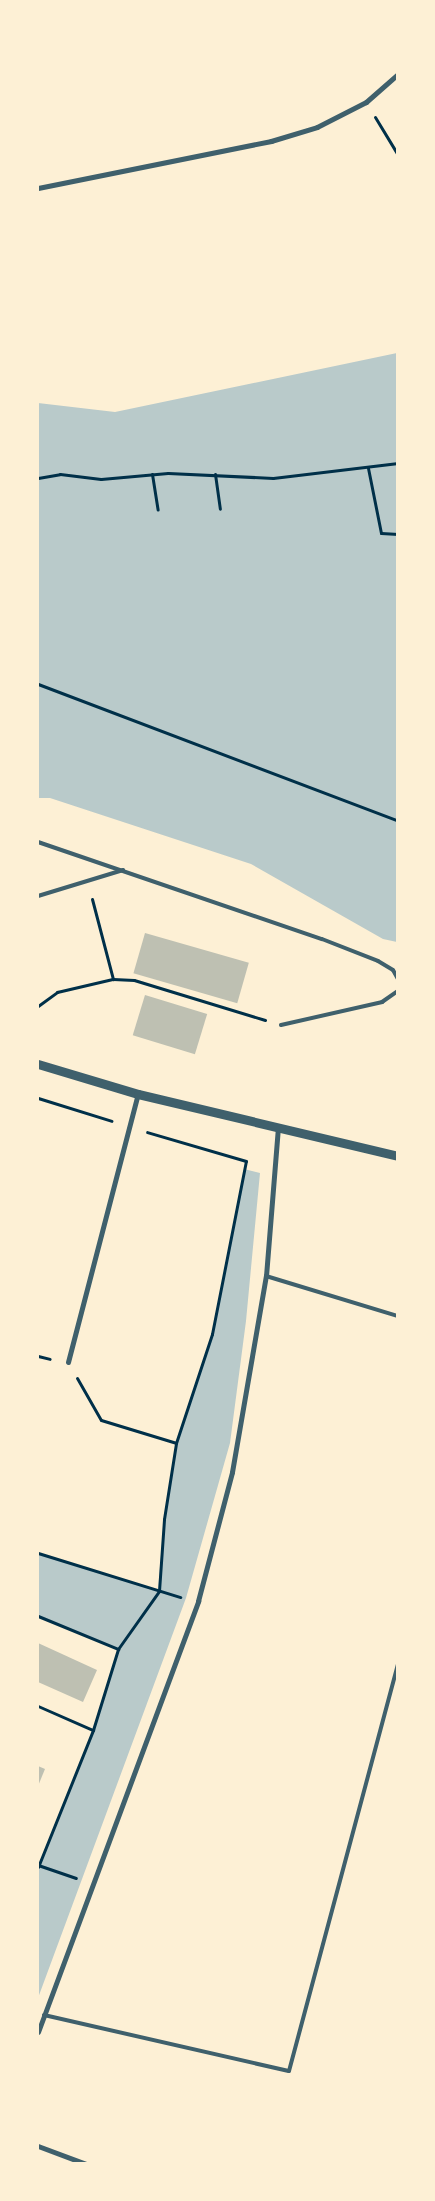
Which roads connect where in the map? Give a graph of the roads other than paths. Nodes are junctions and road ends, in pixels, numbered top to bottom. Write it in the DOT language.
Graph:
graph roads {
  1 [pos="398,74"];
  2 [pos="38,188"];
  3 [pos="38,842"];
  4 [pos="123,870"];
  5 [pos="38,896"];
  6 [pos="398,979"];
  7 [pos="398,991"];
  8 [pos="281,1025"];
  9 [pos="38,1064"];
  10 [pos="138,1094"];
  11 [pos="278,1126"];
  12 [pos="398,1156"];
  13 [pos="266,1276"];
  14 [pos="398,1316"];
  15 [pos="68,1362"];
  16 [pos="398,1664"];
  17 [pos="43,2015"];
  18 [pos="38,2032"];
  19 [pos="38,2146"];
  20 [pos="86,2164"];
  1 -- 2 [label="street"];
  3 -- 4 [label="lane"];
  4 -- 5 [label="lane"];
  4 -- 6 [label="lane"];
  7 -- 8 [label="lane"];
  9 -- 10 [label="street"];
  10 -- 11 [label="street"];
  10 -- 15 [label="street"];
  11 -- 12 [label="street"];
  11 -- 13 [label="street"];
  13 -- 14 [label="lane"];
  13 -- 17 [label="street"];
  16 -- 17 [label="lane"];
  17 -- 18 [label="street"];
  19 -- 20 [label="street"];
}
